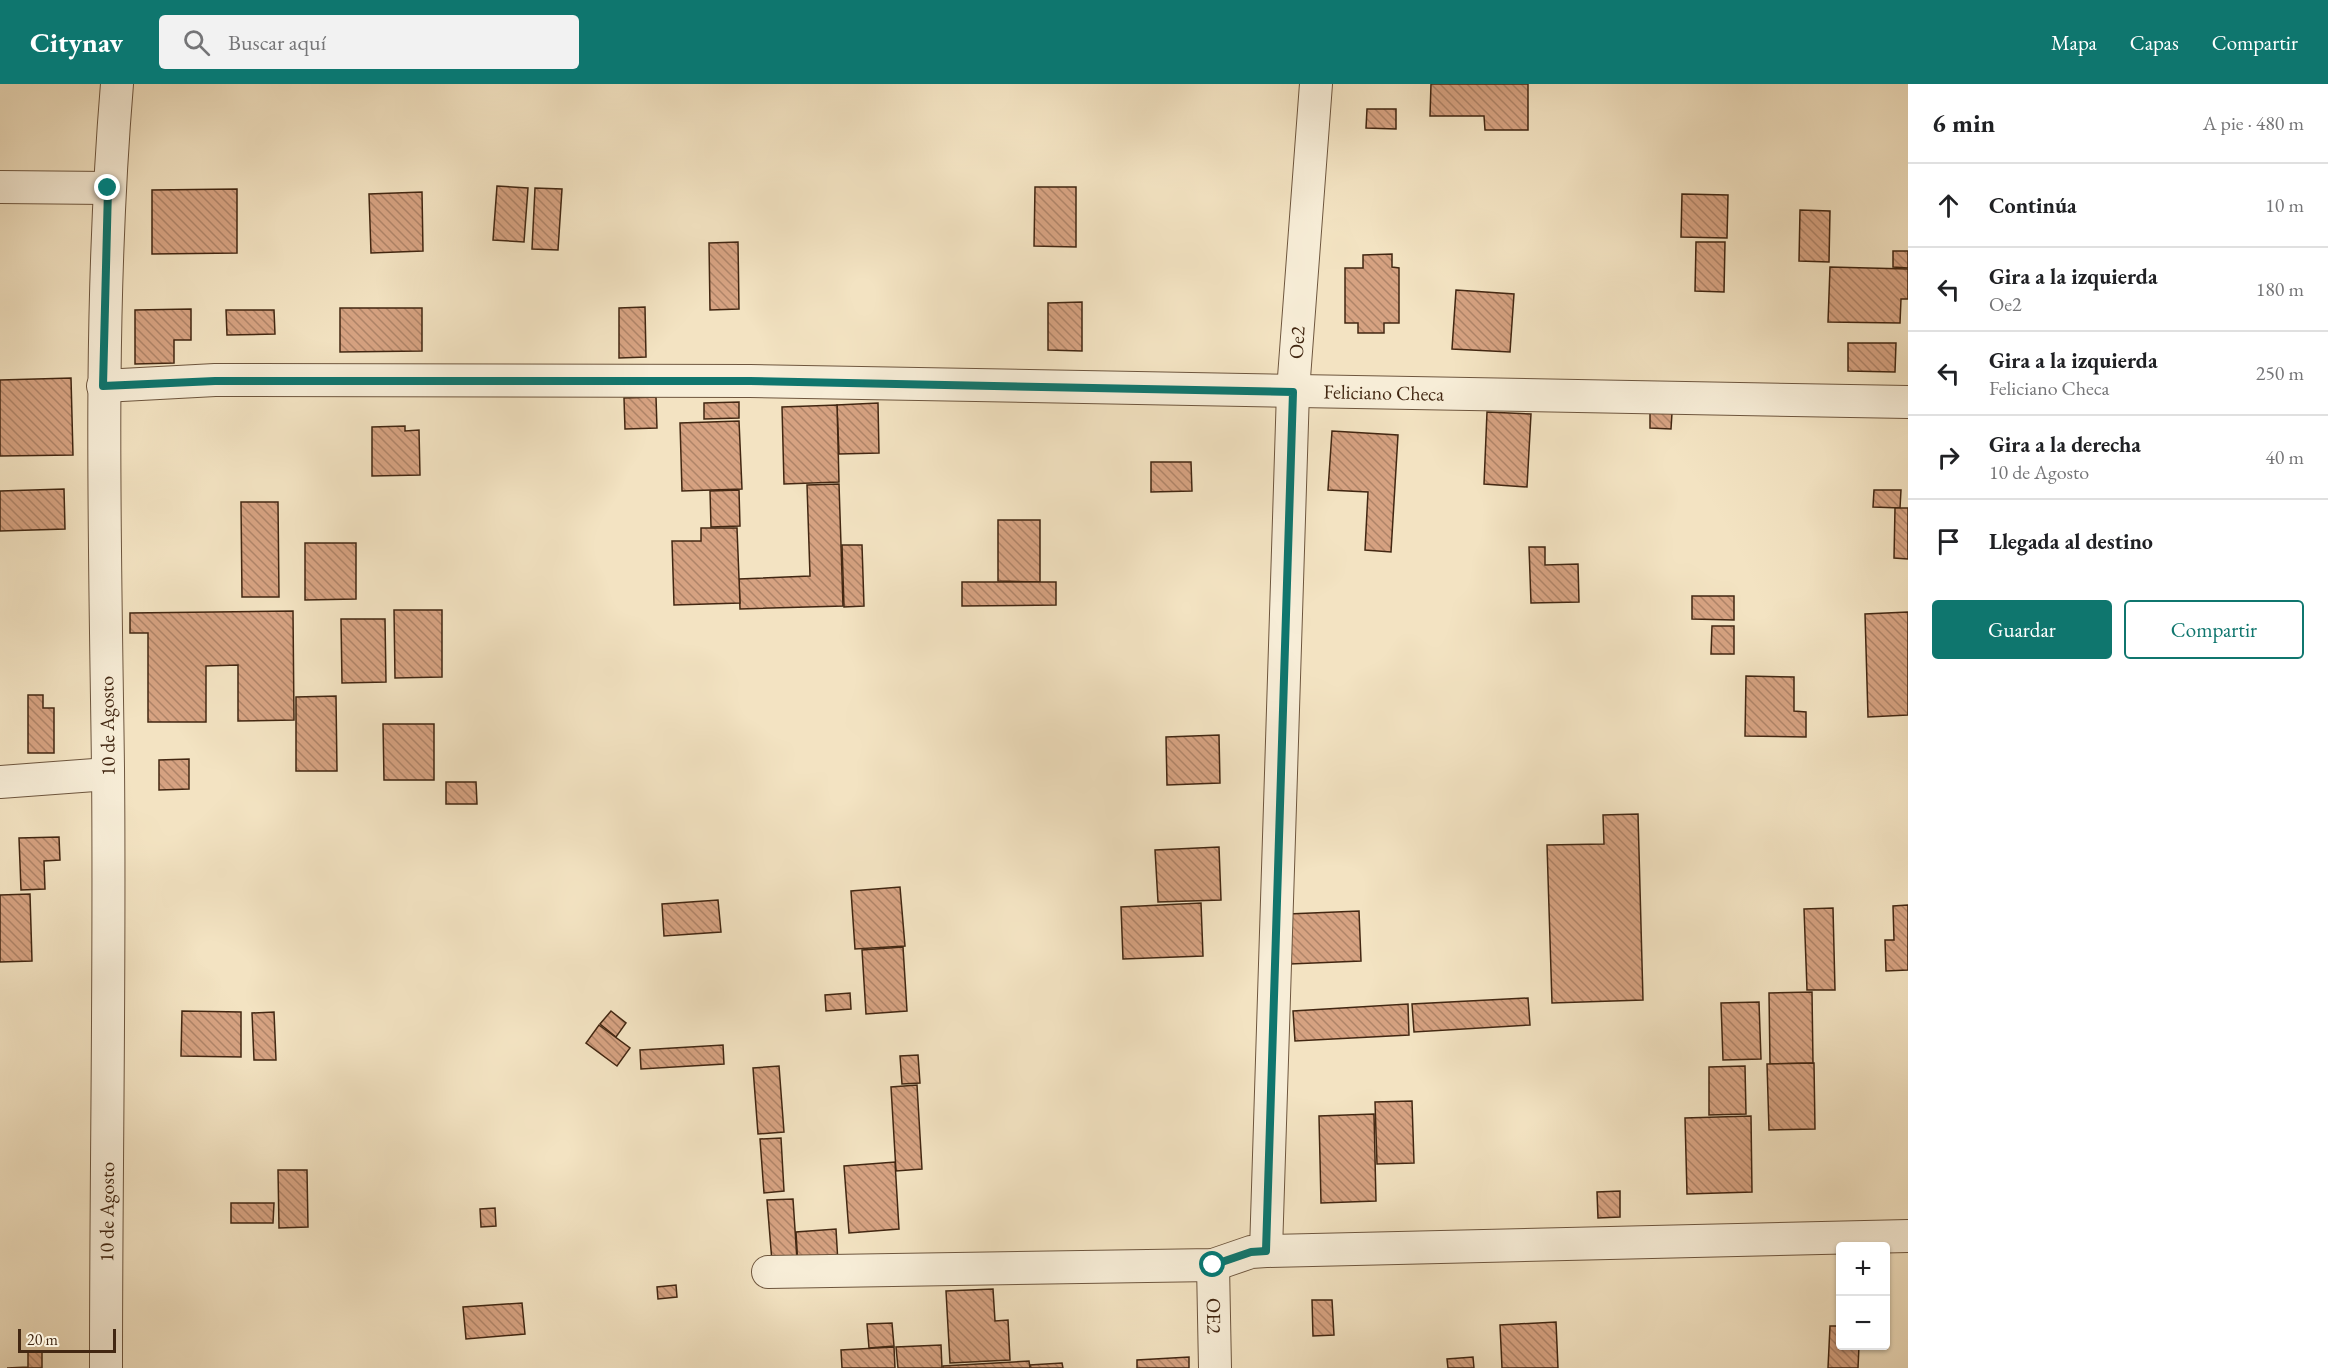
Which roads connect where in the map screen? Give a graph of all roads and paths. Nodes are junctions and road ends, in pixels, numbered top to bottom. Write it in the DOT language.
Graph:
graph roads {
  1 [pos="117,84"];
  2 [pos="1316,84"];
  3 [pos="0,186"];
  4 [pos="108,188"];
  5 [pos="103,386"];
  6 [pos="1293,392"];
  7 [pos="1908,402"];
  8 [pos="108,774"];
  9 [pos="0,782"];
  10 [pos="1908,1236"];
  11 [pos="1266,1251"];
  12 [pos="1213,1265"];
  13 [pos="768,1272"];
  14 [pos="106,1368"];
  15 [pos="1215,1368"];
  1 -- 4 [label="street, 10 de Agosto"];
  2 -- 6 [label="street, Oe2"];
  3 -- 4 [label="street"];
  4 -- 5 [label="street, 10 de Agosto"];
  5 -- 6 [label="street, Feliciano Checa"];
  5 -- 8 [label="street, 10 de Agosto"];
  6 -- 7 [label="street, Feliciano Checa"];
  6 -- 11 [label="street, Oe2"];
  8 -- 9 [label="street"];
  8 -- 14 [label="street, 10 de Agosto"];
  10 -- 11 [label="street"];
  11 -- 12 [label="street"];
  12 -- 13 [label="street"];
  12 -- 15 [label="street, OE2"];
}
